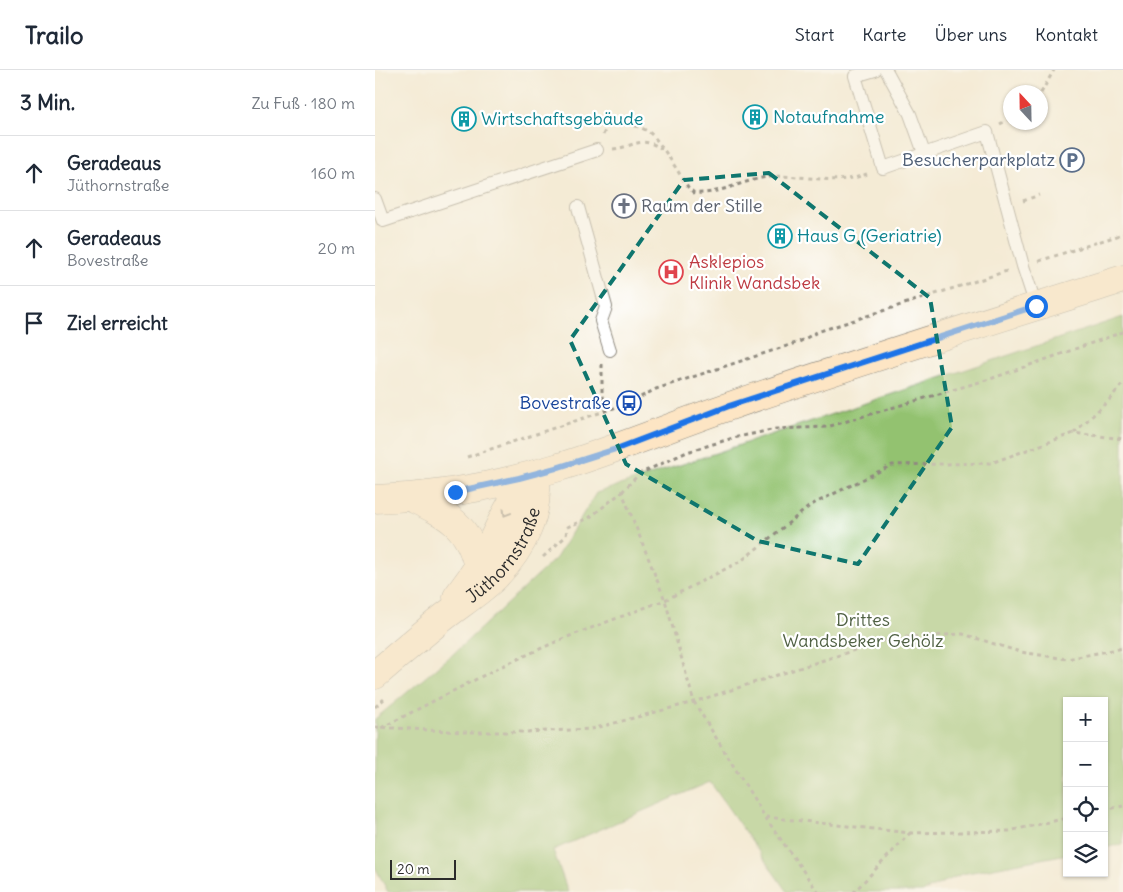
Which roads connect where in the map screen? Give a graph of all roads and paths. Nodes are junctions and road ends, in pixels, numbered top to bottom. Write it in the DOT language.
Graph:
graph roads {
  1 [pos="875,70"];
  2 [pos="885,70"];
  3 [pos="1054,70"];
  4 [pos="1046,85"];
  5 [pos="662,149"];
  6 [pos="597,150"];
  7 [pos="924,153"];
  8 [pos="883,168"];
  9 [pos="375,199"];
  10 [pos="578,207"];
  11 [pos="1123,234"];
  12 [pos="1023,266"];
  13 [pos="1123,279"];
  14 [pos="1036,306"];
  15 [pos="1123,332"];
  16 [pos="610,350"];
  17 [pos="1123,383"];
  18 [pos="607,410"];
  19 [pos="1074,433"];
  20 [pos="1123,438"];
  21 [pos="467,457"];
  22 [pos="535,474"];
  23 [pos="621,492"];
  24 [pos="412,498"];
  25 [pos="375,499"];
  26 [pos="567,527"];
  27 [pos="478,567"];
  28 [pos="665,600"];
  29 [pos="439,620"];
  30 [pos="1123,648"];
  31 [pos="375,675"];
  32 [pos="694,702"];
  33 [pos="375,727"];
  34 [pos="381,728"];
  35 [pos="1123,806"];
  36 [pos="1108,809"];
  37 [pos="765,816"];
  38 [pos="1063,819"];
  39 [pos="910,833"];
  40 [pos="818,892"];
  41 [pos="854,892"];
  1 -- 8 [label="lane"];
  2 -- 7 [label="lane"];
  3 -- 4 [label="path"];
  5 -- 6 [label="path"];
  5 -- 6 [label="path"];
  5 -- 8 [label="path"];
  6 -- 9 [label="lane"];
  7 -- 8 [label="lane"];
  7 -- 12 [label="lane"];
  10 -- 16 [label="lane"];
  11 -- 12 [label="path"];
  12 -- 14 [label="lane"];
  12 -- 18 [label="path"];
  13 -- 14 [label="main road"];
  14 -- 22 [label="main road"];
  15 -- 23 [label="path"];
  16 -- 18 [label="path"];
  17 -- 19 [label="path"];
  18 -- 21 [label="path"];
  19 -- 20 [label="path"];
  19 -- 28 [label="path"];
  22 -- 24 [label="main road"];
  22 -- 27 [label="main road, Jüthornstraße, one-way"];
  22 -- 29 [label="main road, Jüthornstraße"];
  23 -- 26 [label="path"];
  23 -- 28 [label="path"];
  24 -- 25 [label="main road"];
  24 -- 27 [label="main road"];
  27 -- 29 [label="main road, Jüthornstraße"];
  28 -- 32 [label="path"];
  28 -- 34 [label="path"];
  29 -- 31 [label="main road, Jüthornstraße"];
  30 -- 32 [label="path"];
  32 -- 34 [label="path"];
  32 -- 37 [label="path"];
  33 -- 34 [label="path"];
  35 -- 36 [label="path"];
  37 -- 39 [label="path"];
  37 -- 40 [label="path"];
  38 -- 39 [label="path"];
  39 -- 41 [label="path"];
}
